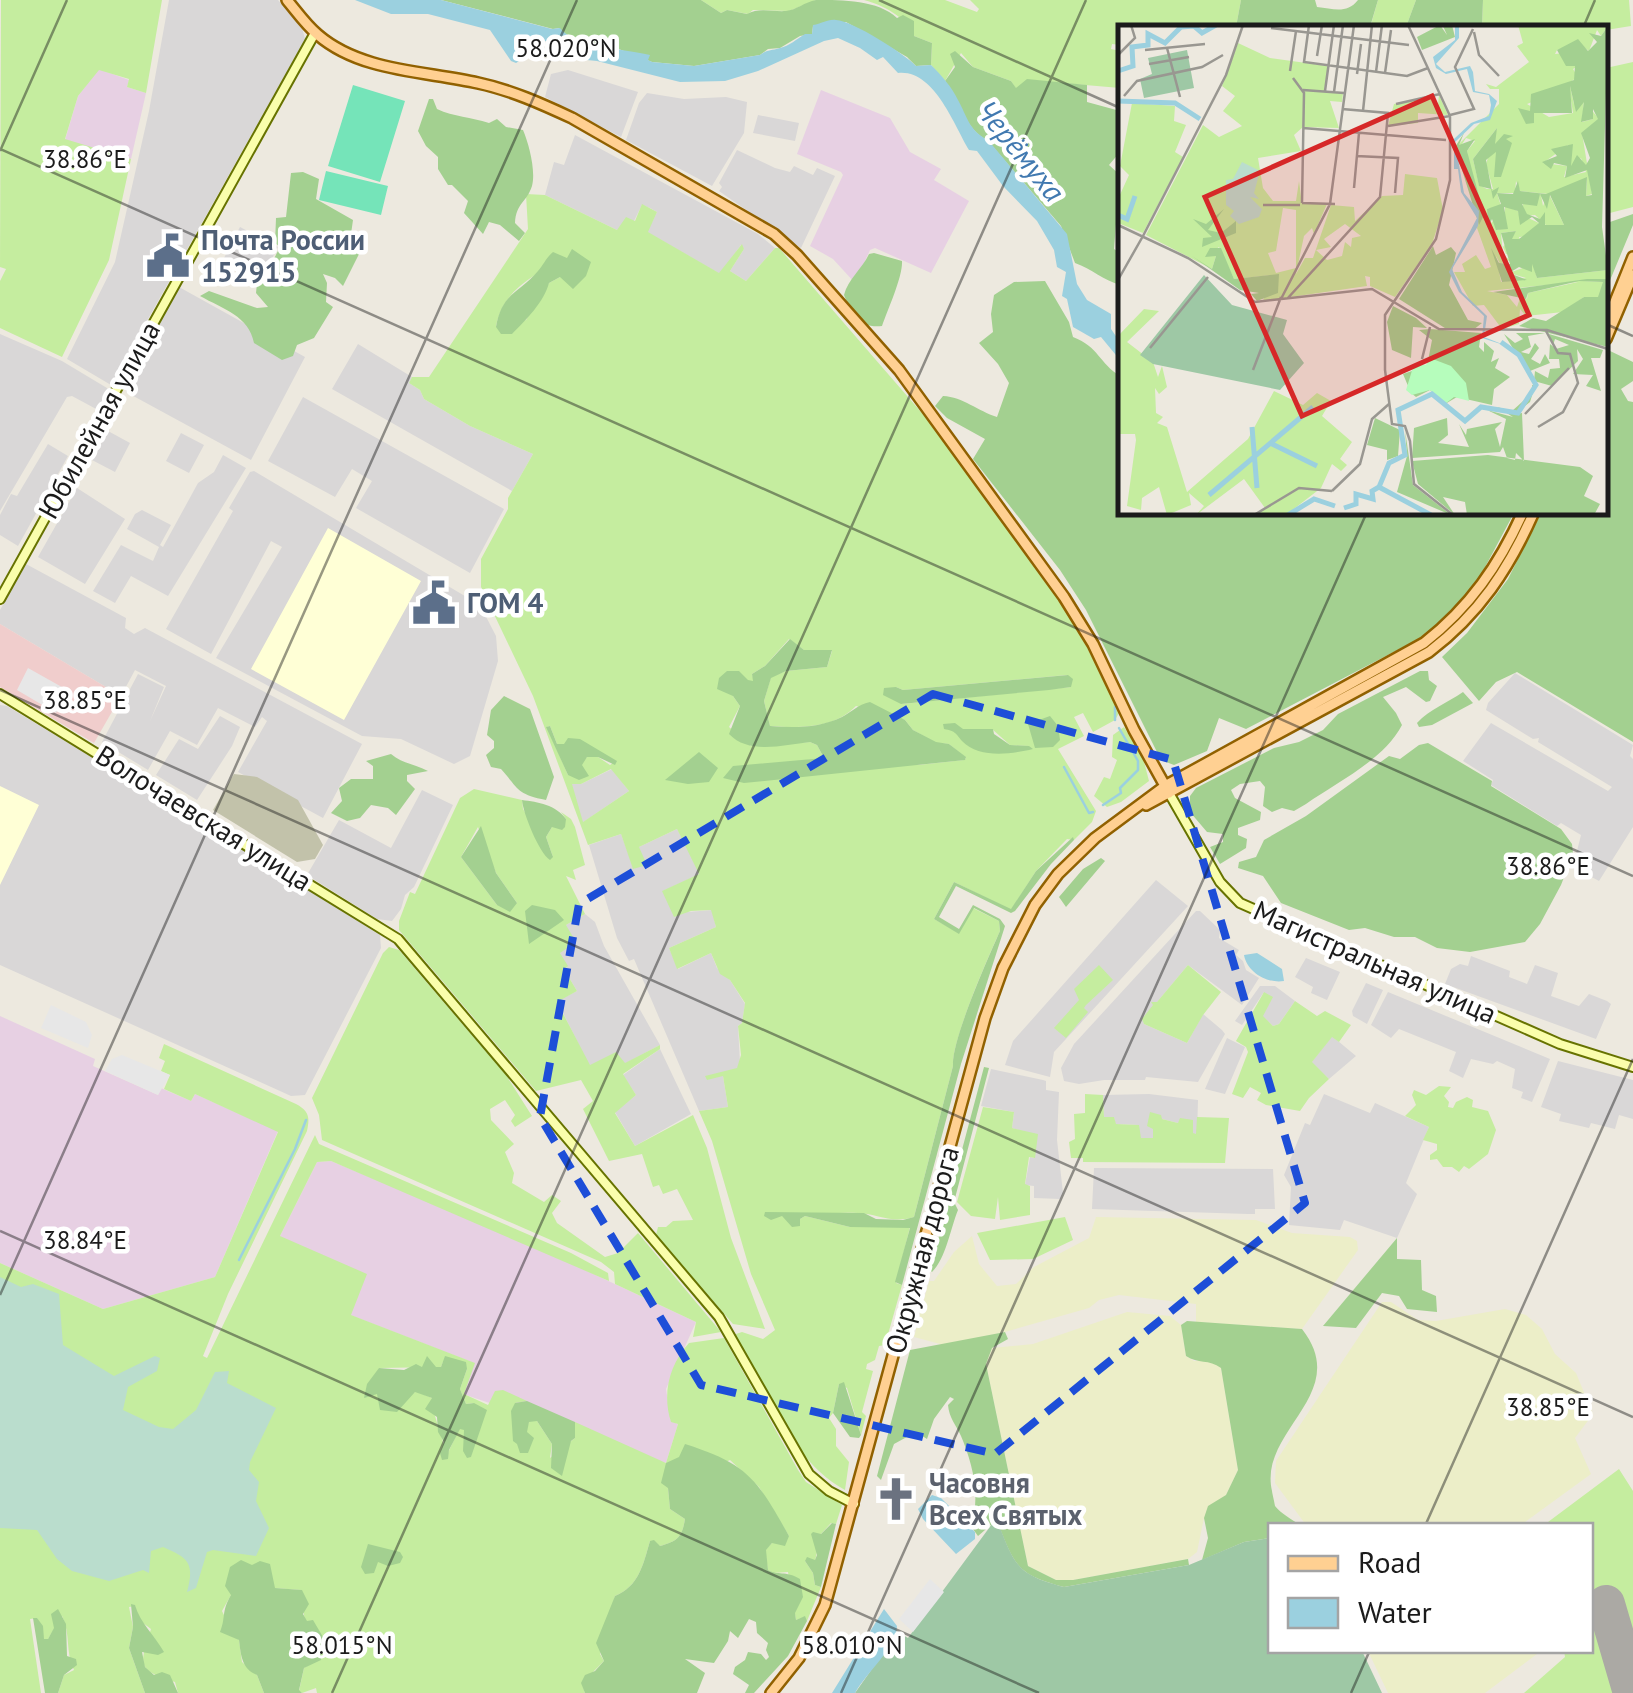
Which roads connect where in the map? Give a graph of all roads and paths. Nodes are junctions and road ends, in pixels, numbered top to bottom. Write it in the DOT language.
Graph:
graph roads {
  1 [pos="288,0"];
  2 [pos="315,32"];
  3 [pos="1633,257"];
  4 [pos="1633,275"];
  5 [pos="1617,306"];
  6 [pos="1608,321"];
  7 [pos="1608,332"];
  8 [pos="1522,515"];
  9 [pos="1532,515"];
  10 [pos="0,599"];
  11 [pos="0,694"];
  12 [pos="1167,789"];
  13 [pos="1633,1067"];
  14 [pos="854,1504"];
  15 [pos="771,1693"];
  1 -- 2 [label="main road"];
  2 -- 10 [label="street, Юбилейная улица"];
  2 -- 12 [label="main road"];
  3 -- 5 [label="main road"];
  4 -- 5 [label="main road"];
  5 -- 6 [label="main road"];
  5 -- 7 [label="main road"];
  8 -- 12 [label="main road, Окружная дорога"];
  9 -- 12 [label="main road, Окружная дорога"];
  11 -- 14 [label="street, Волочаевская улица"];
  12 -- 13 [label="street, Магистральная улица"];
  12 -- 14 [label="main road, Окружная дорога"];
  14 -- 15 [label="main road, Окружная дорога"];
}
